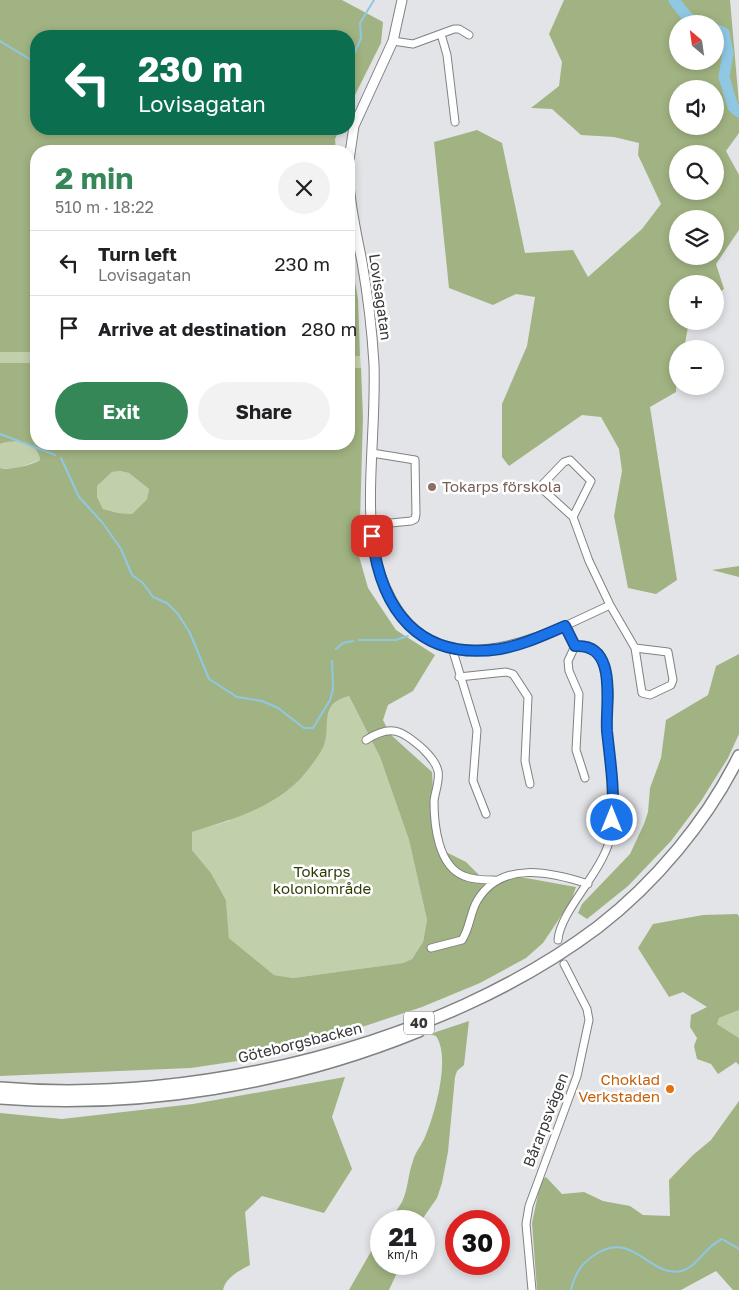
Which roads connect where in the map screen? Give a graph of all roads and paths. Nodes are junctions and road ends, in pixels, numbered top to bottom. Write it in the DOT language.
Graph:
graph roads {
  1 [pos="402,0"];
  2 [pos="441,34"];
  3 [pos="469,35"];
  4 [pos="396,41"];
  5 [pos="455,122"];
  6 [pos="355,129"];
  7 [pos="355,223"];
  8 [pos="372,453"];
  9 [pos="573,517"];
  10 [pos="372,525"];
  11 [pos="610,606"];
  12 [pos="565,626"];
  13 [pos="575,646"];
  14 [pos="452,648"];
  15 [pos="635,648"];
  16 [pos="459,677"];
  17 [pos="366,740"];
  18 [pos="739,756"];
  19 [pos="739,771"];
  20 [pos="584,778"];
  21 [pos="530,784"];
  22 [pos="486,814"];
  23 [pos="494,880"];
  24 [pos="588,884"];
  25 [pos="558,940"];
  26 [pos="431,948"];
  27 [pos="564,964"];
  28 [pos="0,1088"];
  29 [pos="0,1098"];
  30 [pos="532,1290"];
  1 -- 4 [label="street"];
  2 -- 3 [label="street"];
  2 -- 4 [label="street"];
  2 -- 5 [label="street"];
  4 -- 6 [label="street"];
  7 -- 8 [label="street, Lovisagatan"];
  8 -- 10 [label="street, Lovisagatan"];
  8 -- 10 [label="street"];
  9 -- 9 [label="street"];
  9 -- 11 [label="street"];
  10 -- 14 [label="street, Lovisagatan"];
  11 -- 12 [label="street, Lovisagatan"];
  11 -- 15 [label="street"];
  12 -- 13 [label="street"];
  12 -- 14 [label="street, Lovisagatan"];
  13 -- 20 [label="street"];
  13 -- 24 [label="street"];
  14 -- 16 [label="street"];
  15 -- 15 [label="street"];
  16 -- 21 [label="street"];
  16 -- 22 [label="street"];
  17 -- 23 [label="street"];
  18 -- 28 [label="highway, Göteborgsbacken / 40"];
  19 -- 29 [label="highway, Göteborgsbacken / 40"];
  23 -- 24 [label="street"];
  23 -- 26 [label="street"];
  24 -- 25 [label="street"];
  27 -- 30 [label="street, Bårarpsvägen"];
}
